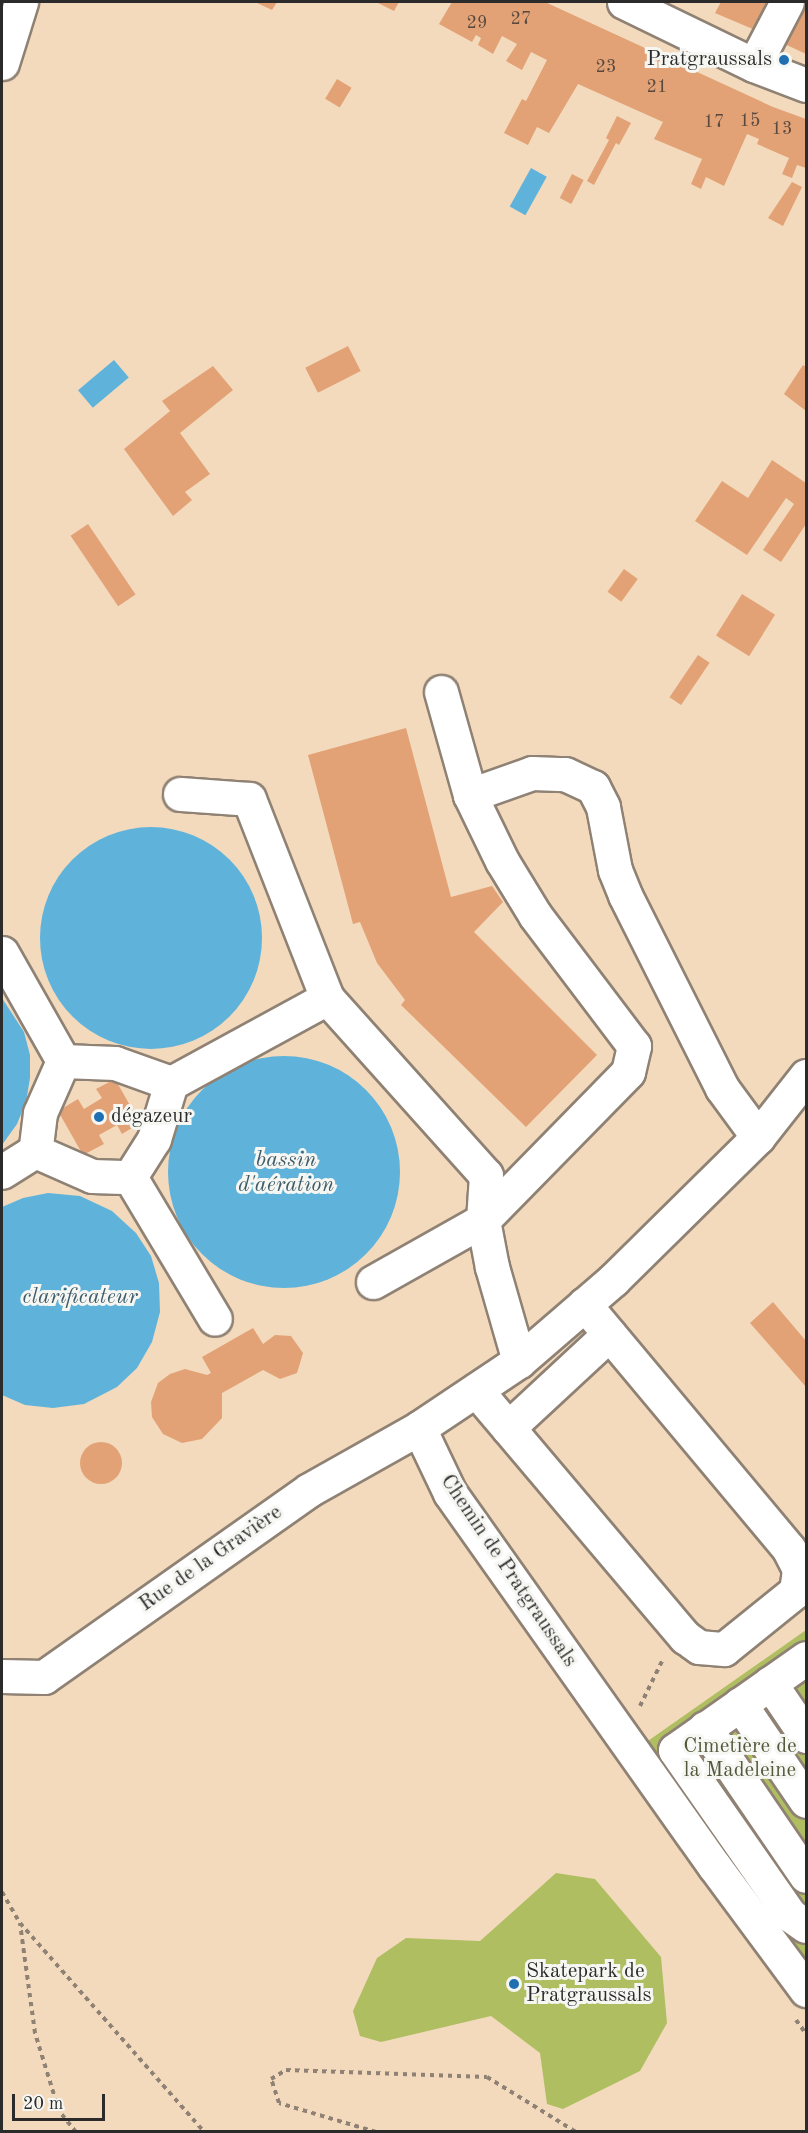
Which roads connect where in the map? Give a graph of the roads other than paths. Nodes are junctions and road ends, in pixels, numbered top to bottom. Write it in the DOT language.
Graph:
graph roads {
  1 [pos="21,2"];
  2 [pos="624,2"];
  3 [pos="787,2"];
  4 [pos="2,63"];
  5 [pos="754,65"];
  6 [pos="807,85"];
  7 [pos="441,692"];
  8 [pos="180,794"];
  9 [pos="470,795"];
  10 [pos="2,953"];
  11 [pos="327,998"];
  12 [pos="63,1061"];
  13 [pos="807,1076"];
  14 [pos="171,1083"];
  15 [pos="758,1137"];
  16 [pos="35,1151"];
  17 [pos="2,1172"];
  18 [pos="130,1178"];
  19 [pos="483,1220"];
  20 [pos="373,1282"];
  21 [pos="584,1304"];
  22 [pos="215,1319"];
  23 [pos="609,1334"];
  24 [pos="519,1361"];
  25 [pos="476,1390"];
  26 [pos="419,1428"];
  27 [pos="508,1428"];
  28 [pos="807,1658"];
  29 [pos="2,1676"];
  30 [pos="770,1683"];
  31 [pos="740,1704"];
  32 [pos="705,1728"];
  33 [pos="807,1736"];
  34 [pos="807,1801"];
  35 [pos="807,1876"];
  36 [pos="801,1910"];
  37 [pos="807,1990"];
  1 -- 4 [label="street"];
  2 -- 5 [label="street"];
  3 -- 5 [label="street"];
  5 -- 6 [label="street"];
  7 -- 9 [label="street"];
  8 -- 11 [label="street"];
  9 -- 15 [label="street"];
  9 -- 19 [label="street"];
  10 -- 12 [label="street"];
  11 -- 14 [label="street"];
  11 -- 19 [label="street"];
  12 -- 14 [label="street"];
  12 -- 16 [label="street"];
  13 -- 15 [label="street"];
  14 -- 18 [label="street"];
  15 -- 21 [label="street"];
  16 -- 17 [label="street"];
  16 -- 18 [label="street"];
  18 -- 22 [label="street"];
  19 -- 20 [label="street"];
  19 -- 24 [label="street"];
  21 -- 23 [label="street"];
  21 -- 24 [label="street"];
  23 -- 27 [label="street"];
  23 -- 27 [label="street"];
  24 -- 25 [label="street"];
  25 -- 26 [label="street"];
  25 -- 27 [label="street"];
  26 -- 29 [label="street, Rue de la Gravière"];
  26 -- 37 [label="street, Chemin de Pratgraussals"];
  28 -- 30 [label="street"];
  30 -- 31 [label="street"];
  30 -- 33 [label="street"];
  31 -- 32 [label="street"];
  31 -- 34 [label="street"];
  32 -- 35 [label="street"];
  32 -- 36 [label="street"];
}
